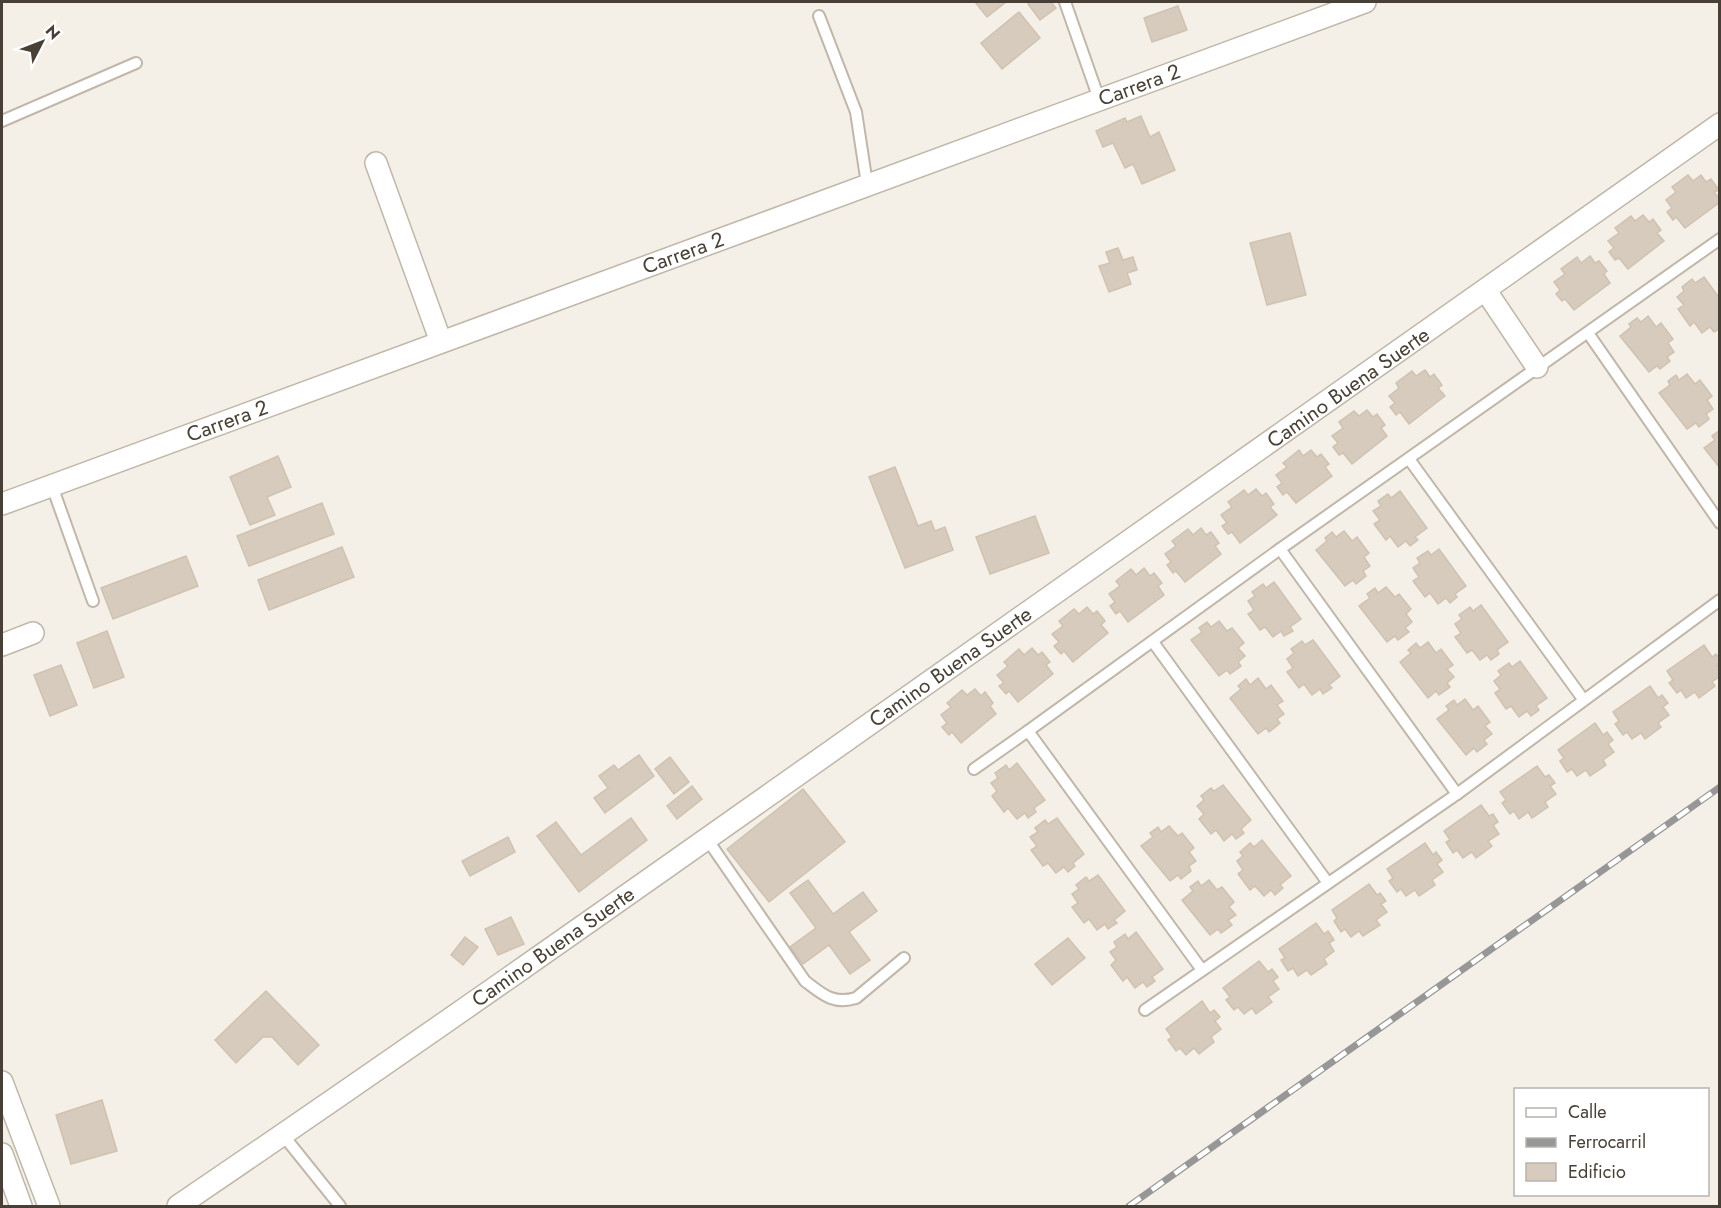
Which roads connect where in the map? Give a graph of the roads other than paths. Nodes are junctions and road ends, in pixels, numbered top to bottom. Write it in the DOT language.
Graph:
graph roads {
  1 [pos="1065,2"];
  2 [pos="1365,2"];
  3 [pos="819,16"];
  4 [pos="136,63"];
  5 [pos="1099,99"];
  6 [pos="2,121"];
  7 [pos="1719,124"];
  8 [pos="376,163"];
  9 [pos="867,184"];
  10 [pos="1718,245"];
  11 [pos="1486,291"];
  12 [pos="1588,333"];
  13 [pos="441,342"];
  14 [pos="1537,367"];
  15 [pos="1409,459"];
  16 [pos="52,486"];
  17 [pos="2,504"];
  18 [pos="1719,523"];
  19 [pos="1280,549"];
  20 [pos="1719,600"];
  21 [pos="93,601"];
  22 [pos="33,633"];
  23 [pos="1153,642"];
  24 [pos="2,645"];
  25 [pos="1583,699"];
  26 [pos="1028,731"];
  27 [pos="974,769"];
  28 [pos="1457,794"];
  29 [pos="706,839"];
  30 [pos="1328,883"];
  31 [pos="904,958"];
  32 [pos="1202,970"];
  33 [pos="1145,1010"];
  34 [pos="2,1082"];
  35 [pos="283,1135"];
  36 [pos="2,1154"];
  37 [pos="21,1206"];
  38 [pos="49,1206"];
  39 [pos="178,1206"];
  40 [pos="339,1206"];
  1 -- 5 [label="lane"];
  2 -- 5 [label="street, Carrera 2"];
  3 -- 9 [label="lane"];
  4 -- 6 [label="lane"];
  5 -- 9 [label="street, Carrera 2"];
  7 -- 11 [label="street, Camino Buena Suerte"];
  8 -- 13 [label="street"];
  9 -- 13 [label="street, Carrera 2"];
  10 -- 12 [label="lane"];
  11 -- 14 [label="street"];
  11 -- 29 [label="street, Camino Buena Suerte"];
  12 -- 14 [label="lane"];
  12 -- 18 [label="lane"];
  13 -- 16 [label="street, Carrera 2"];
  14 -- 15 [label="lane"];
  15 -- 19 [label="lane"];
  15 -- 25 [label="lane"];
  16 -- 17 [label="street, Carrera 2"];
  16 -- 21 [label="lane"];
  19 -- 23 [label="lane"];
  19 -- 28 [label="lane"];
  20 -- 25 [label="lane"];
  22 -- 24 [label="street"];
  23 -- 26 [label="lane"];
  23 -- 30 [label="lane"];
  25 -- 28 [label="lane"];
  26 -- 27 [label="lane"];
  26 -- 32 [label="lane"];
  28 -- 30 [label="lane"];
  29 -- 31 [label="lane"];
  29 -- 35 [label="street, Camino Buena Suerte"];
  30 -- 32 [label="lane"];
  32 -- 33 [label="lane"];
  34 -- 38 [label="street"];
  35 -- 39 [label="street, Camino Buena Suerte"];
  35 -- 40 [label="lane"];
  36 -- 37 [label="street"];
}
